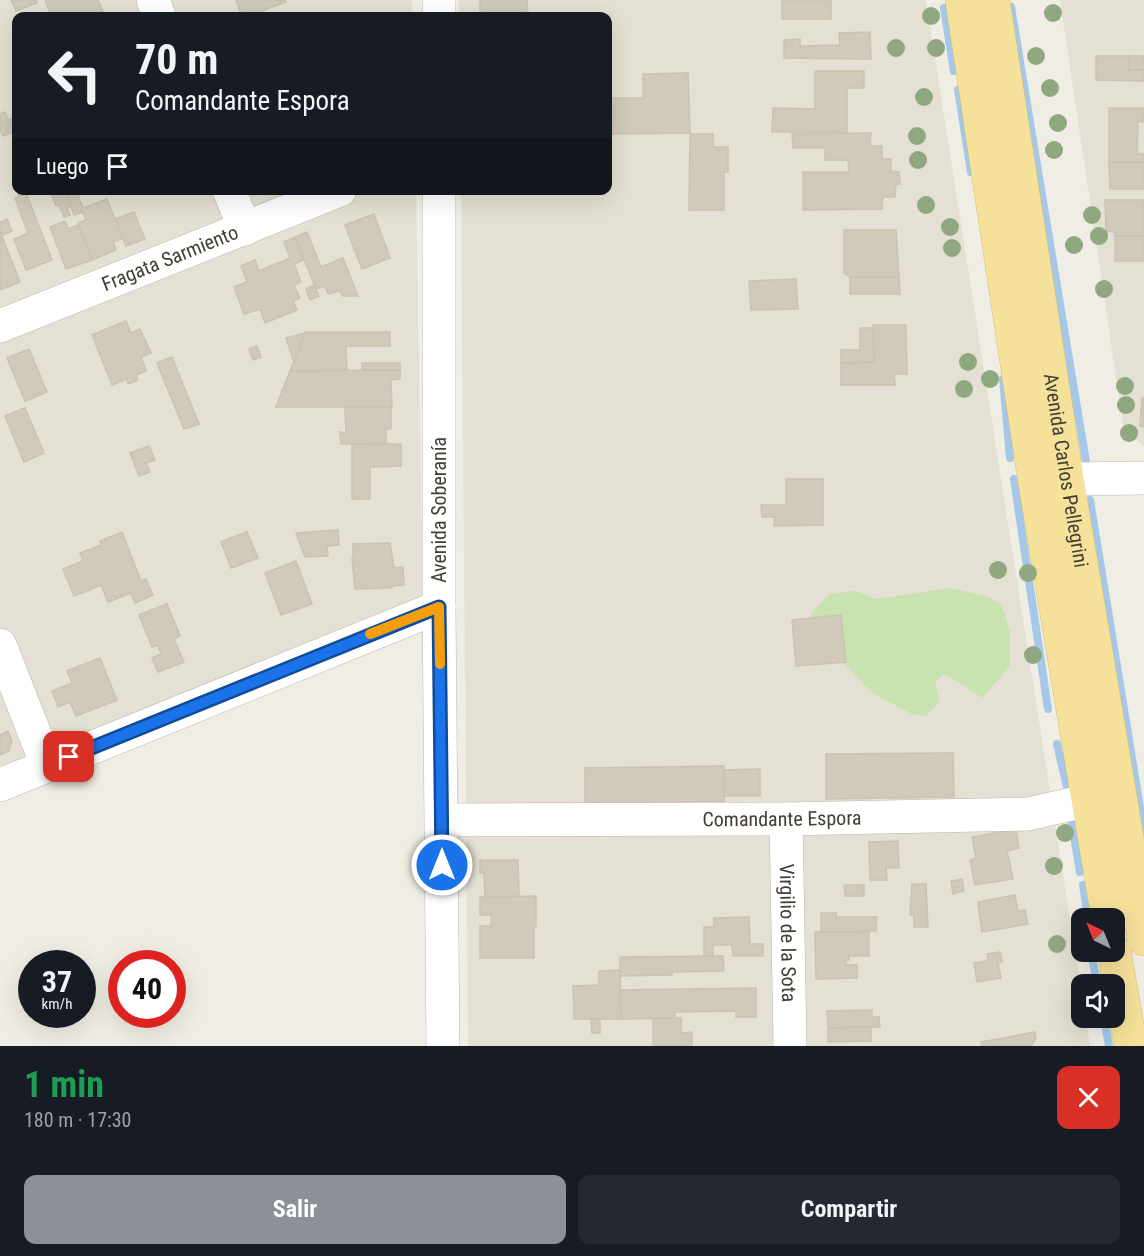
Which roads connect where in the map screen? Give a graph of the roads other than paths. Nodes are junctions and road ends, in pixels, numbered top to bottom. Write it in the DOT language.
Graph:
graph roads {
  1 [pos="962,0"];
  2 [pos="993,0"];
  3 [pos="231,195"];
  4 [pos="328,195"];
  5 [pos="439,195"];
  6 [pos="244,229"];
  7 [pos="0,326"];
  8 [pos="1144,478"];
  9 [pos="1067,479"];
  10 [pos="1035,483"];
  11 [pos="439,607"];
  12 [pos="0,645"];
  13 [pos="47,765"];
  14 [pos="0,785"];
  15 [pos="1120,793"];
  16 [pos="1088,801"];
  17 [pos="786,819"];
  18 [pos="442,820"];
  19 [pos="1106,908"];
  20 [pos="1144,939"];
  21 [pos="1116,962"];
  22 [pos="443,1046"];
  23 [pos="790,1046"];
  24 [pos="1131,1046"];
  1 -- 10 [label="main road, Avenida Carlos Pellegrini"];
  2 -- 9 [label="main road, Avenida Carlos Pellegrini"];
  3 -- 6 [label="street"];
  4 -- 6 [label="street, Fragata Sarmiento"];
  5 -- 11 [label="street, Avenida Soberanía"];
  6 -- 7 [label="street, Fragata Sarmiento"];
  8 -- 9 [label="street"];
  9 -- 10 [label="street"];
  9 -- 15 [label="main road, Avenida Carlos Pellegrini"];
  10 -- 16 [label="main road, Avenida Carlos Pellegrini"];
  11 -- 13 [label="street"];
  11 -- 18 [label="street, Avenida Soberanía"];
  12 -- 13 [label="street"];
  13 -- 14 [label="street"];
  15 -- 16 [label="street, Comandante Espora"];
  15 -- 20 [label="main road, Avenida Carlos Pellegrini"];
  16 -- 17 [label="street, Comandante Espora"];
  16 -- 19 [label="main road, Avenida Carlos Pellegrini"];
  17 -- 18 [label="street, Comandante Espora"];
  17 -- 23 [label="street, Virgilio de la Sota"];
  18 -- 22 [label="street, Avenida Soberanía"];
  21 -- 24 [label="main road"];
}
